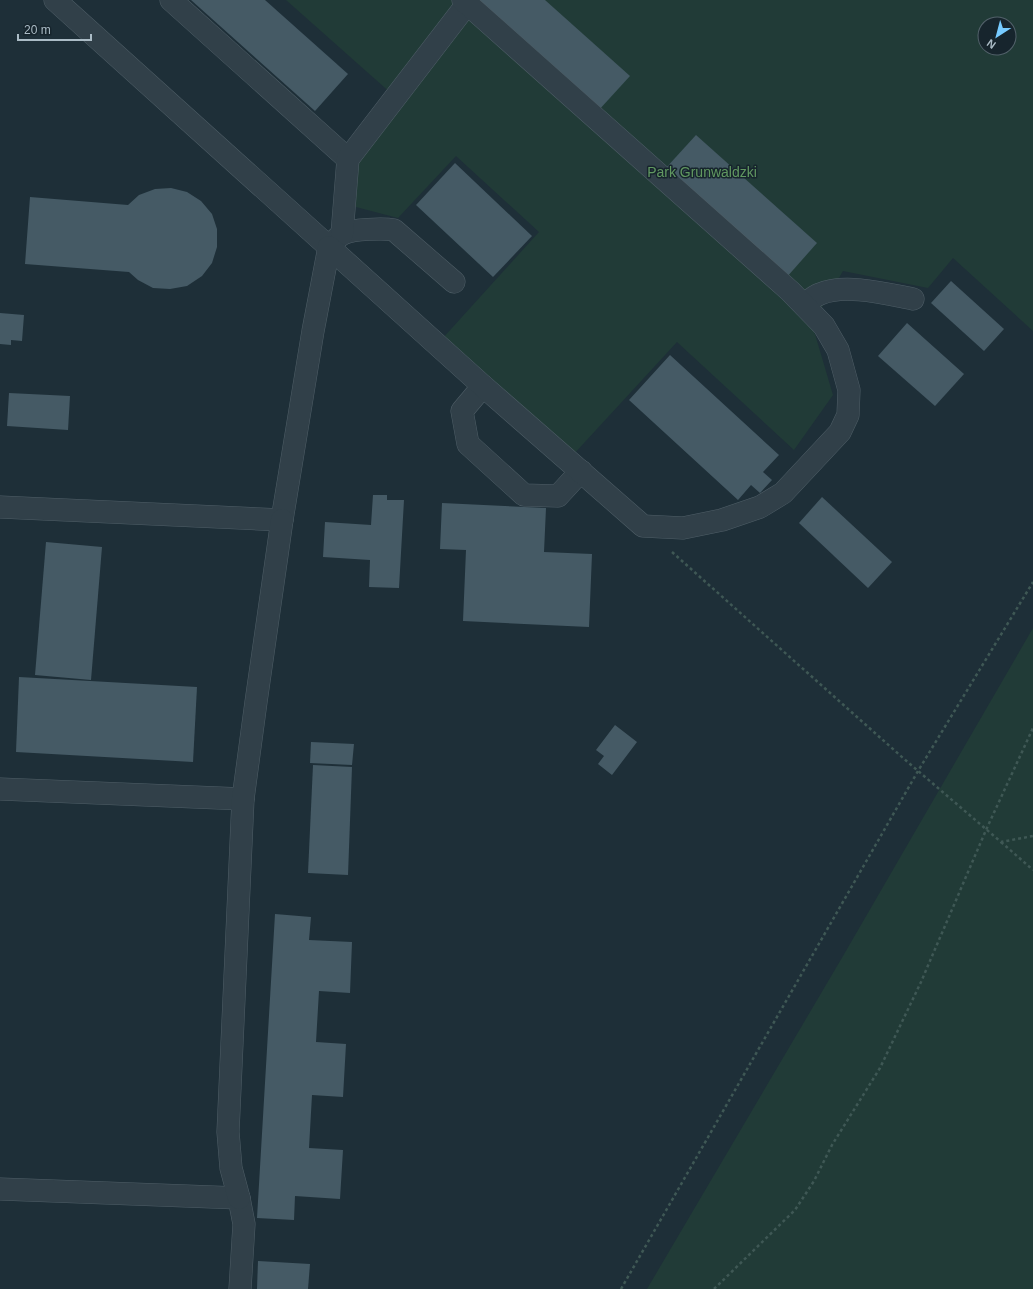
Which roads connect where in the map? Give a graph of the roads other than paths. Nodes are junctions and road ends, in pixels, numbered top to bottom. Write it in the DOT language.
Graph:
graph roads {
  1 [pos="55,0"];
  2 [pos="171,0"];
  3 [pos="465,2"];
  4 [pos="348,159"];
  5 [pos="336,241"];
  6 [pos="454,282"];
  7 [pos="913,300"];
  8 [pos="804,305"];
  9 [pos="483,386"];
  10 [pos="581,471"];
  11 [pos="0,507"];
  12 [pos="282,520"];
  13 [pos="0,789"];
  14 [pos="243,798"];
  15 [pos="0,1189"];
  16 [pos="238,1198"];
  17 [pos="240,1289"];
  1 -- 5 [label="lane"];
  2 -- 4 [label="lane"];
  3 -- 4 [label="lane"];
  3 -- 8 [label="lane"];
  4 -- 5 [label="lane"];
  5 -- 6 [label="lane"];
  5 -- 9 [label="lane"];
  5 -- 12 [label="lane"];
  7 -- 8 [label="lane"];
  8 -- 10 [label="lane"];
  9 -- 10 [label="lane"];
  9 -- 10 [label="lane"];
  11 -- 12 [label="lane"];
  12 -- 14 [label="lane"];
  13 -- 14 [label="lane"];
  14 -- 16 [label="lane"];
  15 -- 16 [label="lane"];
  16 -- 17 [label="lane"];
}
